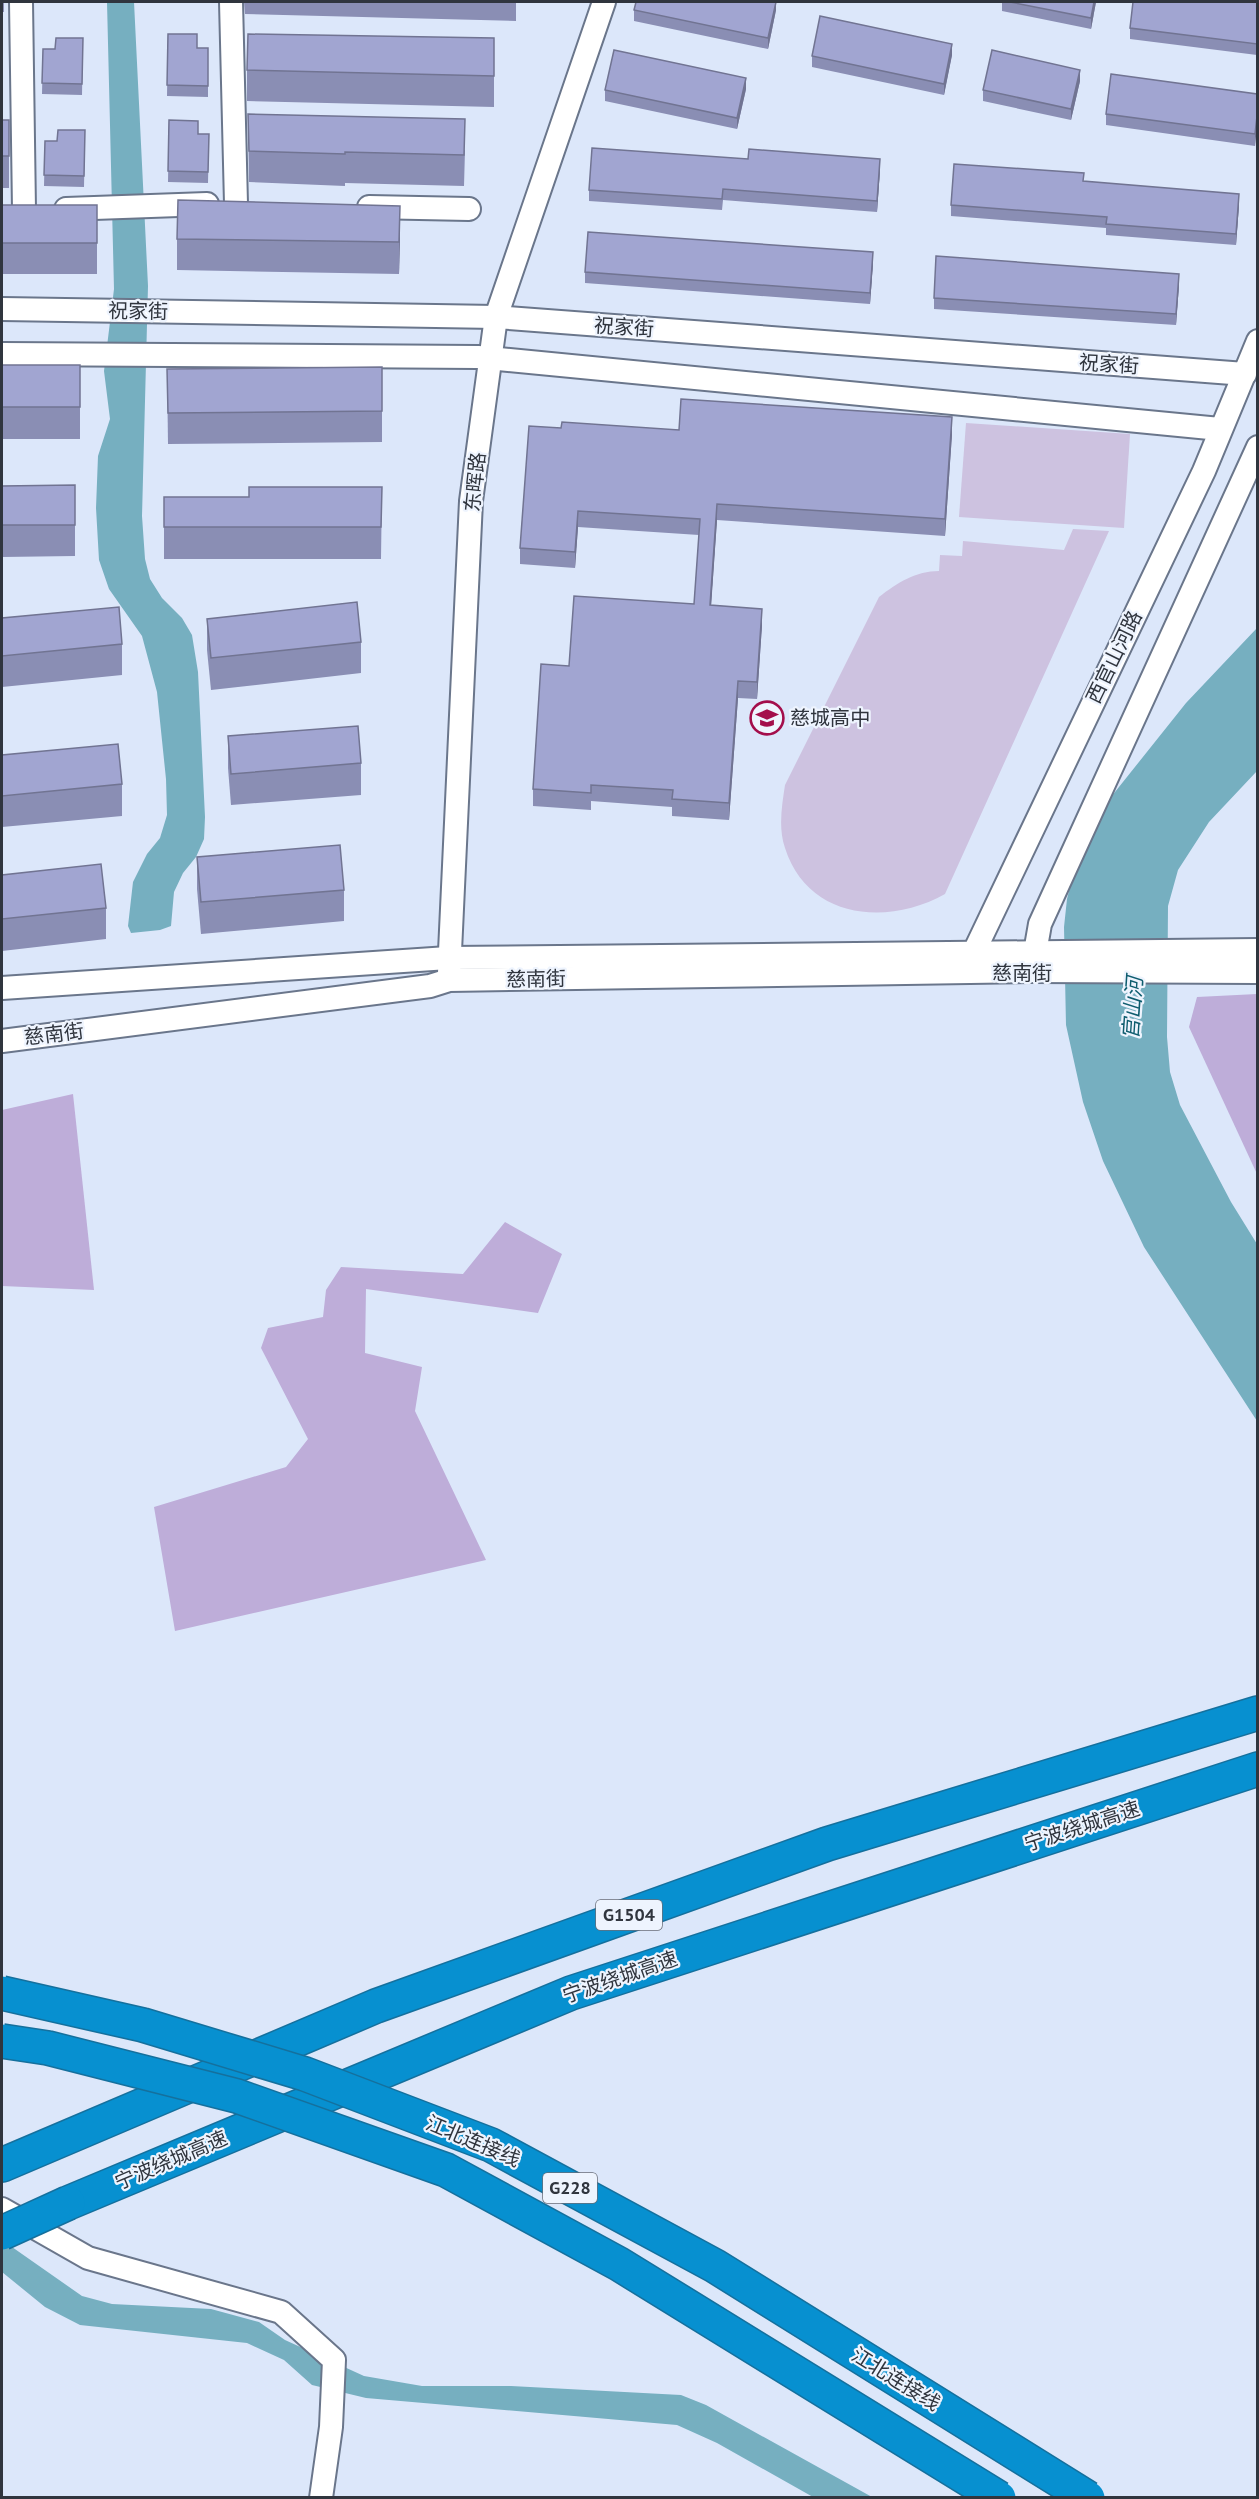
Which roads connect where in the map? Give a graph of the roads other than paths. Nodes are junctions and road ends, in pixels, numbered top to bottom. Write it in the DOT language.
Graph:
graph roads {
  1 [pos="21,2"];
  2 [pos="231,2"];
  3 [pos="604,2"];
  4 [pos="11,40"];
  5 [pos="236,204"];
  6 [pos="259,204"];
  7 [pos="352,206"];
  8 [pos="469,209"];
  9 [pos="13,210"];
  10 [pos="2,309"];
  11 [pos="496,317"];
  12 [pos="1257,341"];
  13 [pos="2,354"];
  14 [pos="490,358"];
  15 [pos="1245,374"];
  16 [pos="1220,429"];
  17 [pos="1257,447"];
  18 [pos="1257,951"];
  19 [pos="448,958"];
  20 [pos="1033,961"];
  21 [pos="973,962"];
  22 [pos="1185,962"];
  23 [pos="1257,972"];
  24 [pos="449,980"];
  25 [pos="2,988"];
  26 [pos="2,1041"];
  27 [pos="1257,1713"];
  28 [pos="1257,1769"];
  29 [pos="2,1993"];
  30 [pos="2,2041"];
  31 [pos="7,2162"];
  32 [pos="2,2209"];
  33 [pos="2,2233"];
  34 [pos="321,2498"];
  35 [pos="999,2498"];
  36 [pos="1088,2498"];
  1 -- 4 [label="street"];
  2 -- 5 [label="street"];
  3 -- 11 [label="street, 东晖路"];
  4 -- 9 [label="street"];
  5 -- 6 [label="street"];
  5 -- 9 [label="street"];
  7 -- 8 [label="street"];
  10 -- 11 [label="street, 祝家街"];
  11 -- 14 [label="street, 东晖路"];
  11 -- 15 [label="street, 祝家街"];
  12 -- 15 [label="street, 西官山河路"];
  13 -- 14 [label="street"];
  14 -- 16 [label="street"];
  14 -- 19 [label="street, 东晖路"];
  15 -- 16 [label="street, 西官山河路"];
  16 -- 21 [label="street, 西官山河路"];
  17 -- 20 [label="street"];
  18 -- 22 [label="street"];
  19 -- 21 [label="street, 慈南街"];
  19 -- 24 [label="street, 东晖路"];
  19 -- 25 [label="street, 慈南街"];
  20 -- 21 [label="street, 慈南街"];
  20 -- 22 [label="street, 慈南街"];
  21 -- 24 [label="street, 慈南街"];
  22 -- 23 [label="street"];
  24 -- 26 [label="street, 慈南街"];
  27 -- 31 [label="highway, G1504"];
  28 -- 33 [label="highway, 宁波绕城高速, bridge"];
  29 -- 36 [label="highway, 江北连接线 / G228, bridge"];
  30 -- 35 [label="highway, 江北连接线 / G228, bridge"];
  32 -- 34 [label="street"];
}
